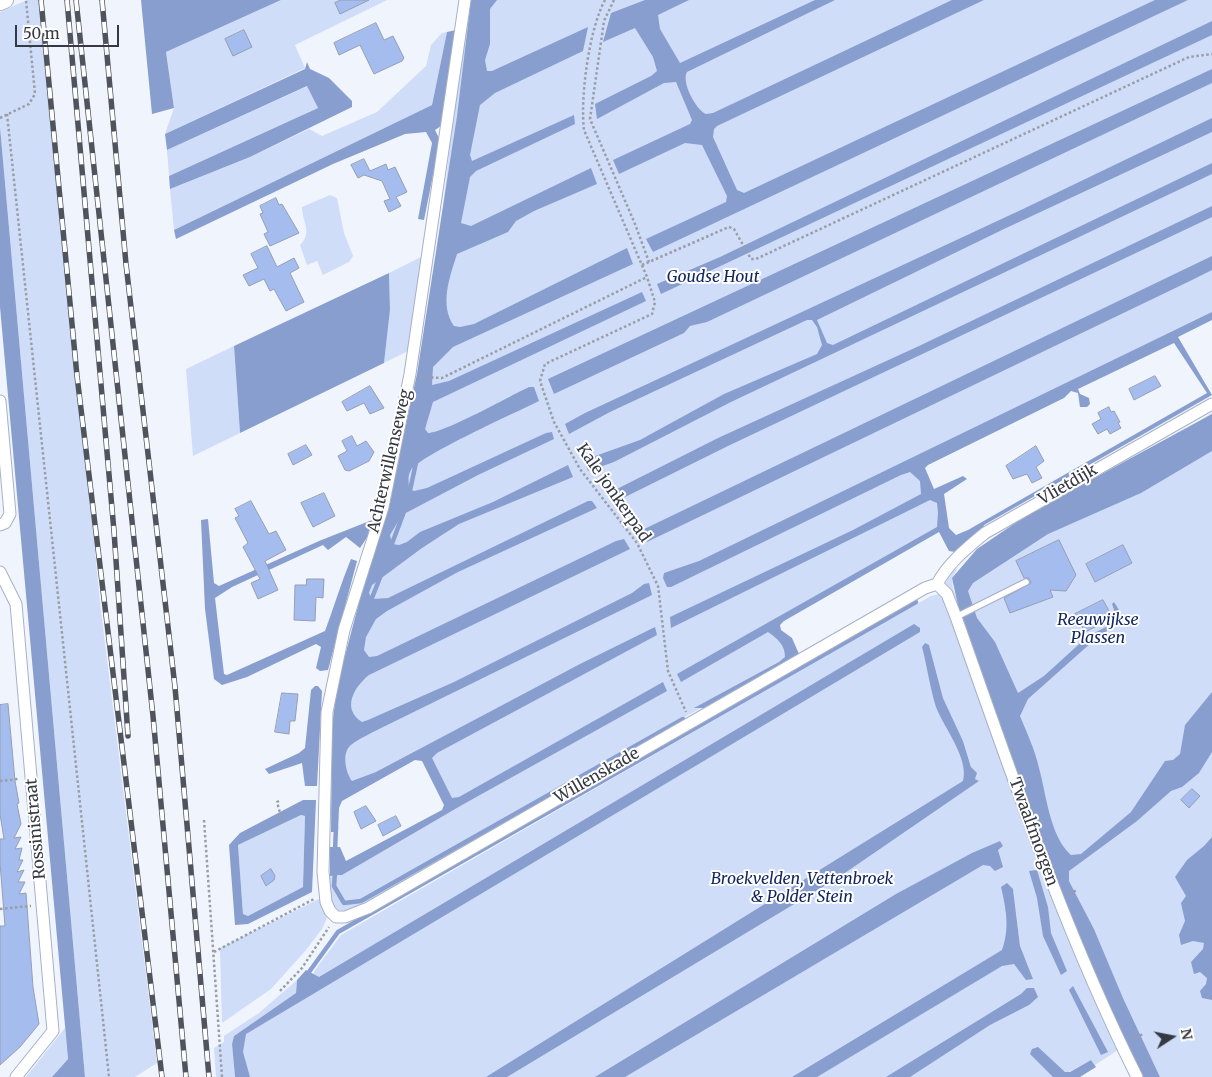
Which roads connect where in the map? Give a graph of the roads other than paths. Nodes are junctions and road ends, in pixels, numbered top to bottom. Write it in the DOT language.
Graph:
graph roads {
  1 [pos="5,0"];
  2 [pos="465,0"];
  3 [pos="0,2"];
  4 [pos="0,401"];
  5 [pos="1212,404"];
  6 [pos="0,525"];
  7 [pos="0,572"];
  8 [pos="1026,582"];
  9 [pos="938,584"];
  10 [pos="958,616"];
  11 [pos="336,917"];
  12 [pos="16,1077"];
  13 [pos="1137,1077"];
  1 -- 3 [label="main road"];
  2 -- 11 [label="street, Achterwillenseweg"];
  4 -- 6 [label="street"];
  5 -- 9 [label="street, Vlietdijk"];
  7 -- 12 [label="street, Rossinistraat"];
  8 -- 10 [label="lane"];
  9 -- 10 [label="street, Twaalfmorgen"];
  9 -- 11 [label="street, Willenskade"];
  10 -- 13 [label="street, Twaalfmorgen"];
}
